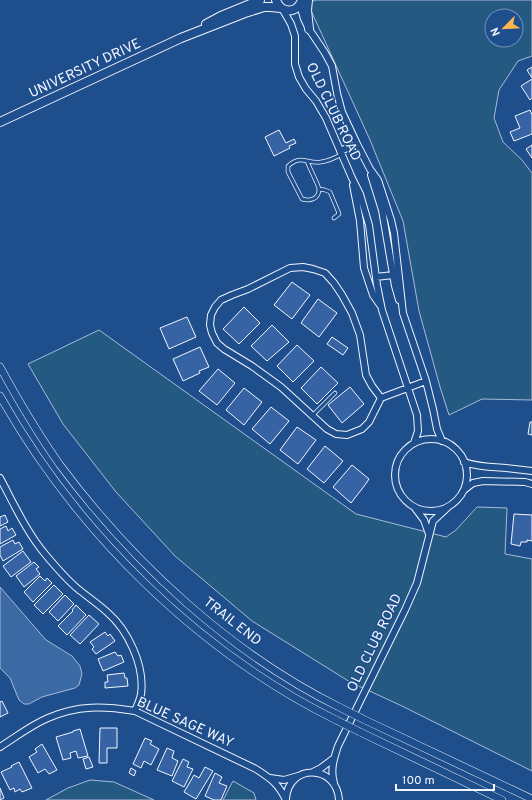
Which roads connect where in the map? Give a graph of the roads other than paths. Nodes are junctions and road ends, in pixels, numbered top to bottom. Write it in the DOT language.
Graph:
graph roads {
  1 [pos="260,0"];
  2 [pos="276,0"];
  3 [pos="303,1"];
  4 [pos="282,9"];
  5 [pos="309,29"];
  6 [pos="181,38"];
  7 [pos="0,122"];
  8 [pos="357,144"];
  9 [pos="341,153"];
  10 [pos="307,161"];
  11 [pos="370,169"];
  12 [pos="352,178"];
  13 [pos="319,189"];
  14 [pos="334,218"];
  15 [pos="393,275"];
  16 [pos="376,277"];
  17 [pos="382,310"];
  18 [pos="403,313"];
  19 [pos="0,368"];
  20 [pos="426,381"];
  21 [pos="408,387"];
  22 [pos="335,393"];
  23 [pos="0,396"];
  24 [pos="381,398"];
  25 [pos="312,416"];
  26 [pos="442,441"];
  27 [pos="414,443"];
  28 [pos="464,462"];
  29 [pos="529,471"];
  30 [pos="0,478"];
  31 [pos="525,482"];
  32 [pos="532,484"];
  33 [pos="464,490"];
  34 [pos="448,507"];
  35 [pos="414,508"];
  36 [pos="429,534"];
  37 [pos="135,711"];
  38 [pos="0,747"];
  39 [pos="334,759"];
  40 [pos="313,772"];
  41 [pos="301,775"];
  42 [pos="270,778"];
  43 [pos="334,783"];
  44 [pos="532,799"];
  45 [pos="286,800"];
  46 [pos="339,800"];
  47 [pos="502,800"];
  1 -- 6 [label="main road, UNIVERSITY DRIVE"];
  2 -- 4 [label="main road"];
  3 -- 4 [label="main road, UNIVERSITY DRIVE"];
  3 -- 5 [label="main road"];
  4 -- 6 [label="main road, UNIVERSITY DRIVE"];
  4 -- 9 [label="street, OLD CLUB ROAD"];
  5 -- 8 [label="street, OLD CLUB ROAD"];
  6 -- 7 [label="main road, UNIVERSITY DRIVE"];
  8 -- 9 [label="street"];
  8 -- 11 [label="street, OLD CLUB ROAD"];
  9 -- 10 [label="lane"];
  9 -- 12 [label="street, OLD CLUB ROAD"];
  10 -- 13 [label="lane"];
  10 -- 13 [label="lane"];
  11 -- 15 [label="street, OLD CLUB ROAD"];
  11 -- 18 [label="street, OLD CLUB ROAD"];
  12 -- 16 [label="street, OLD CLUB ROAD"];
  12 -- 17 [label="street, OLD CLUB ROAD"];
  13 -- 14 [label="lane"];
  15 -- 16 [label="street"];
  15 -- 18 [label="street, OLD CLUB ROAD"];
  16 -- 17 [label="street, OLD CLUB ROAD"];
  17 -- 21 [label="street, OLD CLUB ROAD"];
  18 -- 20 [label="street, OLD CLUB ROAD"];
  19 -- 44 [label="street, TRAIL END, bridge"];
  20 -- 21 [label="street"];
  20 -- 26 [label="street, OLD CLUB ROAD"];
  21 -- 24 [label="street"];
  21 -- 27 [label="street, OLD CLUB ROAD"];
  22 -- 25 [label="lane"];
  23 -- 47 [label="street, TRAIL END, bridge"];
  24 -- 25 [label="street"];
  24 -- 25 [label="street"];
  26 -- 27 [label="street"];
  26 -- 28 [label="street"];
  27 -- 35 [label="street"];
  28 -- 29 [label="street"];
  28 -- 33 [label="street"];
  29 -- 31 [label="street"];
  30 -- 37 [label="street"];
  31 -- 32 [label="street"];
  31 -- 33 [label="street"];
  33 -- 34 [label="street"];
  34 -- 35 [label="street"];
  34 -- 36 [label="street, OLD CLUB ROAD"];
  35 -- 36 [label="street"];
  36 -- 39 [label="street, OLD CLUB ROAD"];
  37 -- 38 [label="street, BLUE SAGE WAY"];
  37 -- 42 [label="street, BLUE SAGE WAY"];
  39 -- 40 [label="street"];
  39 -- 43 [label="street, OLD CLUB ROAD"];
  40 -- 41 [label="street"];
  40 -- 43 [label="street"];
  41 -- 42 [label="street"];
  41 -- 45 [label="street"];
  42 -- 45 [label="street, BLUE SAGE WAY"];
  43 -- 46 [label="street, OLD CLUB ROAD"];
}
